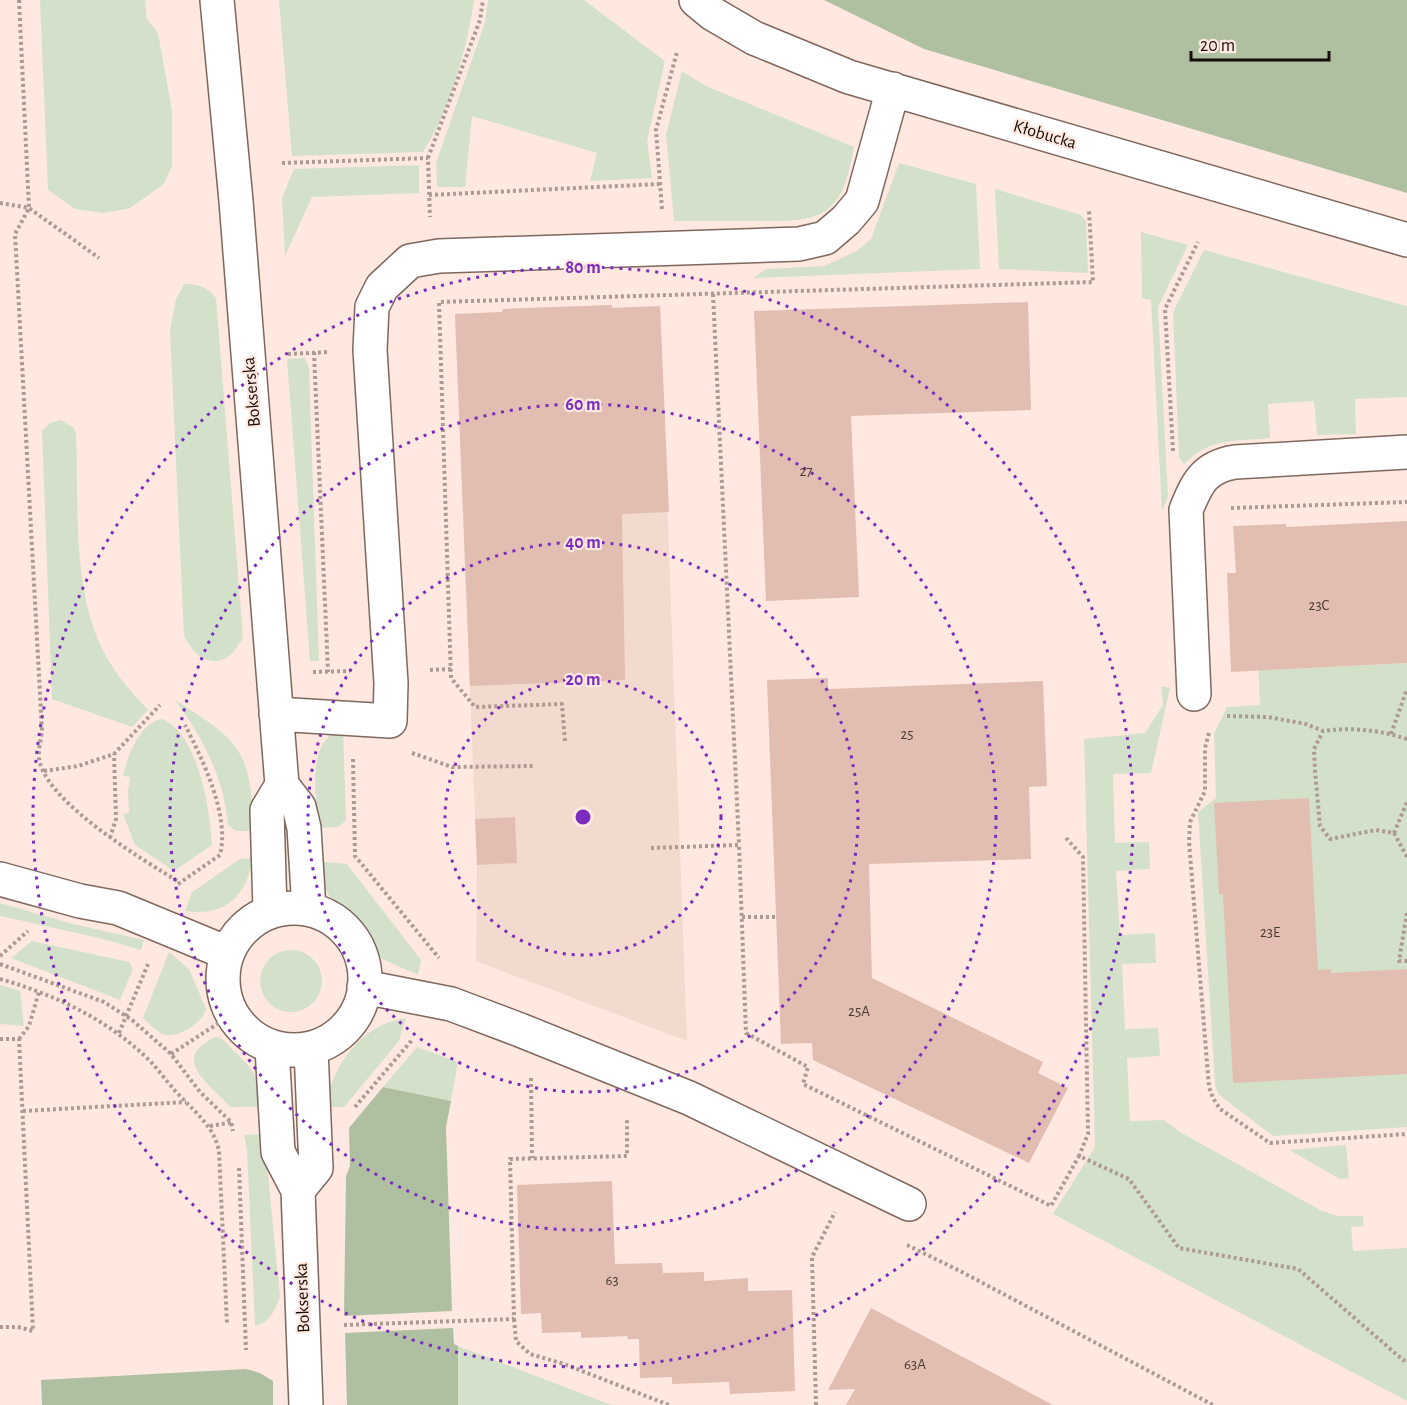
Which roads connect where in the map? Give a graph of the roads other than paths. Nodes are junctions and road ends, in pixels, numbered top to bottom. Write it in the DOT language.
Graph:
graph roads {
  1 [pos="217,0"];
  2 [pos="696,0"];
  3 [pos="893,89"];
  4 [pos="1407,240"];
  5 [pos="1407,452"];
  6 [pos="1194,694"];
  7 [pos="276,714"];
  8 [pos="282,785"];
  9 [pos="0,879"];
  10 [pos="309,909"];
  11 [pos="270,911"];
  12 [pos="226,953"];
  13 [pos="364,987"];
  14 [pos="272,1048"];
  15 [pos="311,1049"];
  16 [pos="298,1190"];
  17 [pos="909,1204"];
  18 [pos="306,1405"];
  1 -- 7 [label="street, Bokserska"];
  2 -- 3 [label="street, Kłobucka"];
  3 -- 4 [label="street, Kłobucka"];
  3 -- 7 [label="street"];
  5 -- 6 [label="street"];
  7 -- 8 [label="street, Bokserska"];
  8 -- 10 [label="street"];
  8 -- 11 [label="street"];
  9 -- 12 [label="street"];
  10 -- 11 [label="street"];
  10 -- 13 [label="street"];
  11 -- 12 [label="street"];
  12 -- 14 [label="street"];
  13 -- 15 [label="street"];
  13 -- 17 [label="street"];
  14 -- 15 [label="street"];
  14 -- 16 [label="street, Bokserska"];
  15 -- 16 [label="street"];
  16 -- 18 [label="street, Bokserska"];
}
